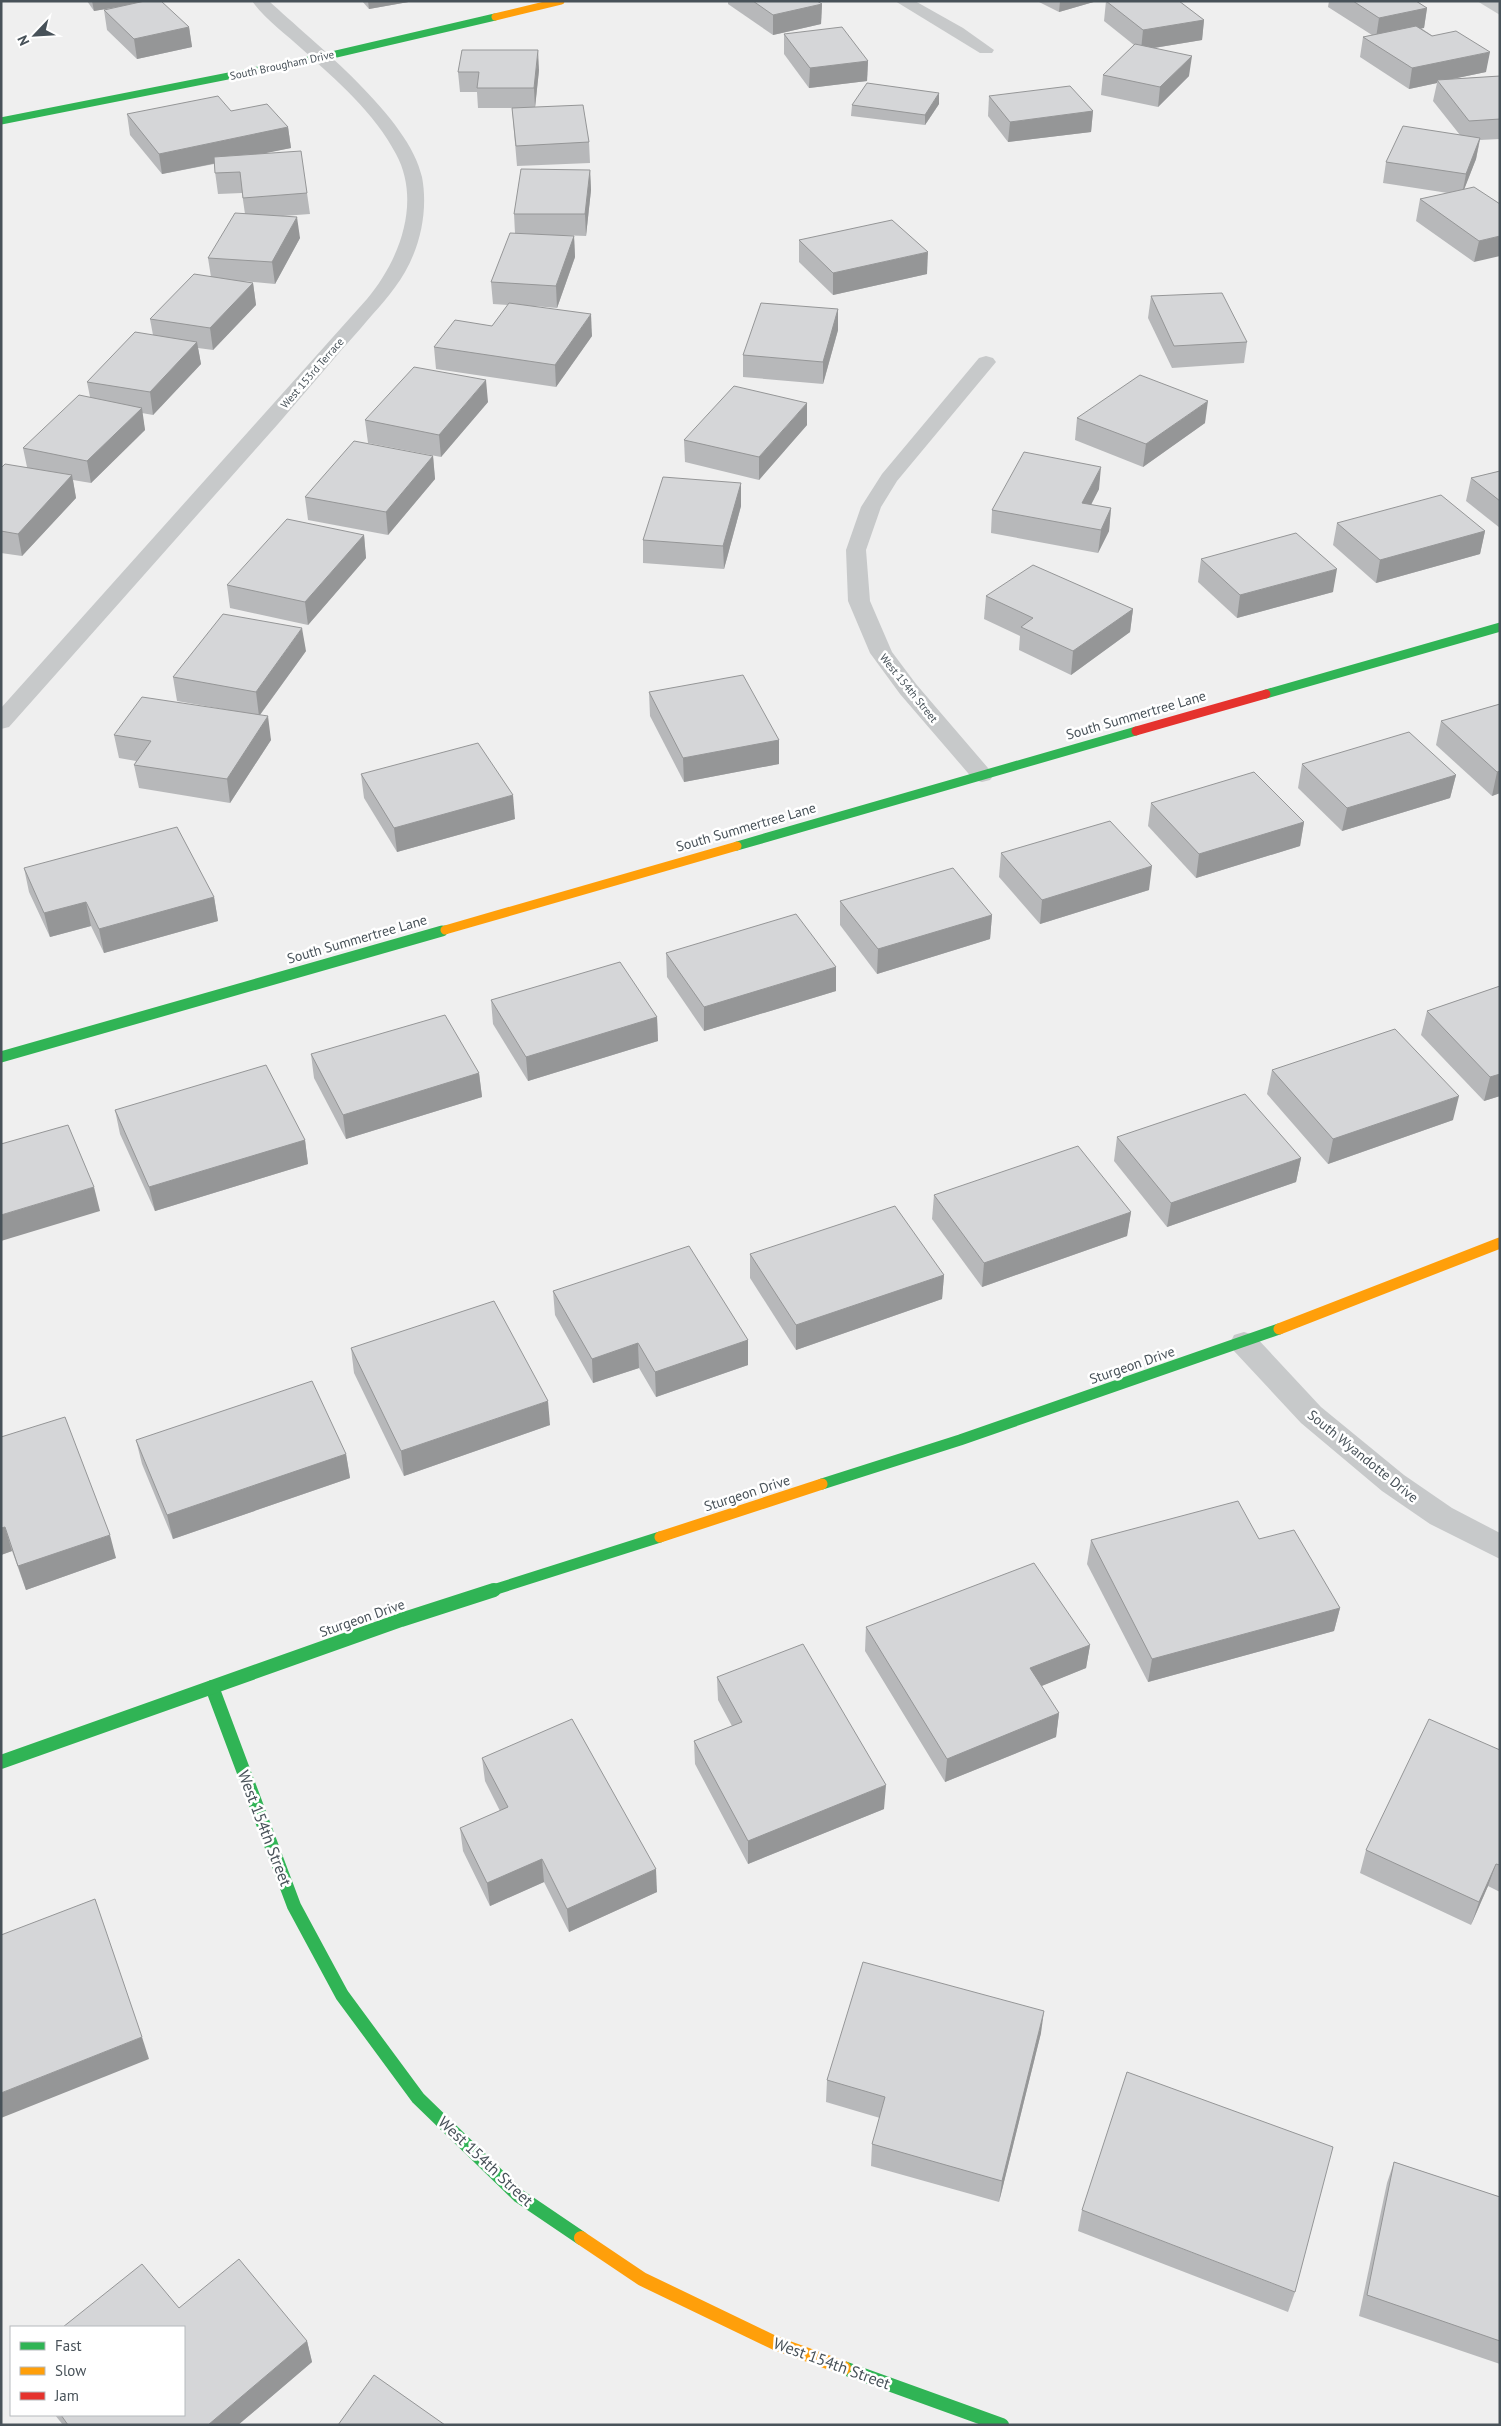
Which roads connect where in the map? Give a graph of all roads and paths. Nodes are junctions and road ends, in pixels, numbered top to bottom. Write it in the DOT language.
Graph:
graph roads {
  1 [pos="260,1"];
  2 [pos="561,1"];
  3 [pos="904,1"];
  4 [pos="1485,1"];
  5 [pos="1500,10"];
  6 [pos="986,50"];
  7 [pos="319,58"];
  8 [pos="1,121"];
  9 [pos="986,362"];
  10 [pos="1500,627"];
  11 [pos="1,722"];
  12 [pos="982,775"];
  13 [pos="1,1057"];
  14 [pos="1500,1243"];
  15 [pos="1244,1343"];
  16 [pos="1500,1547"];
  17 [pos="212,1687"];
  18 [pos="1,1762"];
  19 [pos="1002,2425"];
  1 -- 7 [label="street, West 153rd Terrace"];
  2 -- 7 [label="street, South Brougham Drive"];
  3 -- 6 [label="street"];
  4 -- 5 [label="street"];
  7 -- 8 [label="street, South Brougham Drive"];
  7 -- 11 [label="street, West 153rd Terrace"];
  9 -- 12 [label="street, West 154th Street"];
  10 -- 12 [label="street, South Summertree Lane"];
  12 -- 13 [label="street, South Summertree Lane"];
  14 -- 15 [label="street, Sturgeon Drive"];
  15 -- 16 [label="street, South Wyandotte Drive"];
  15 -- 17 [label="street, Sturgeon Drive"];
  17 -- 18 [label="street, Sturgeon Drive"];
  17 -- 19 [label="street, West 154th Street"];
}
